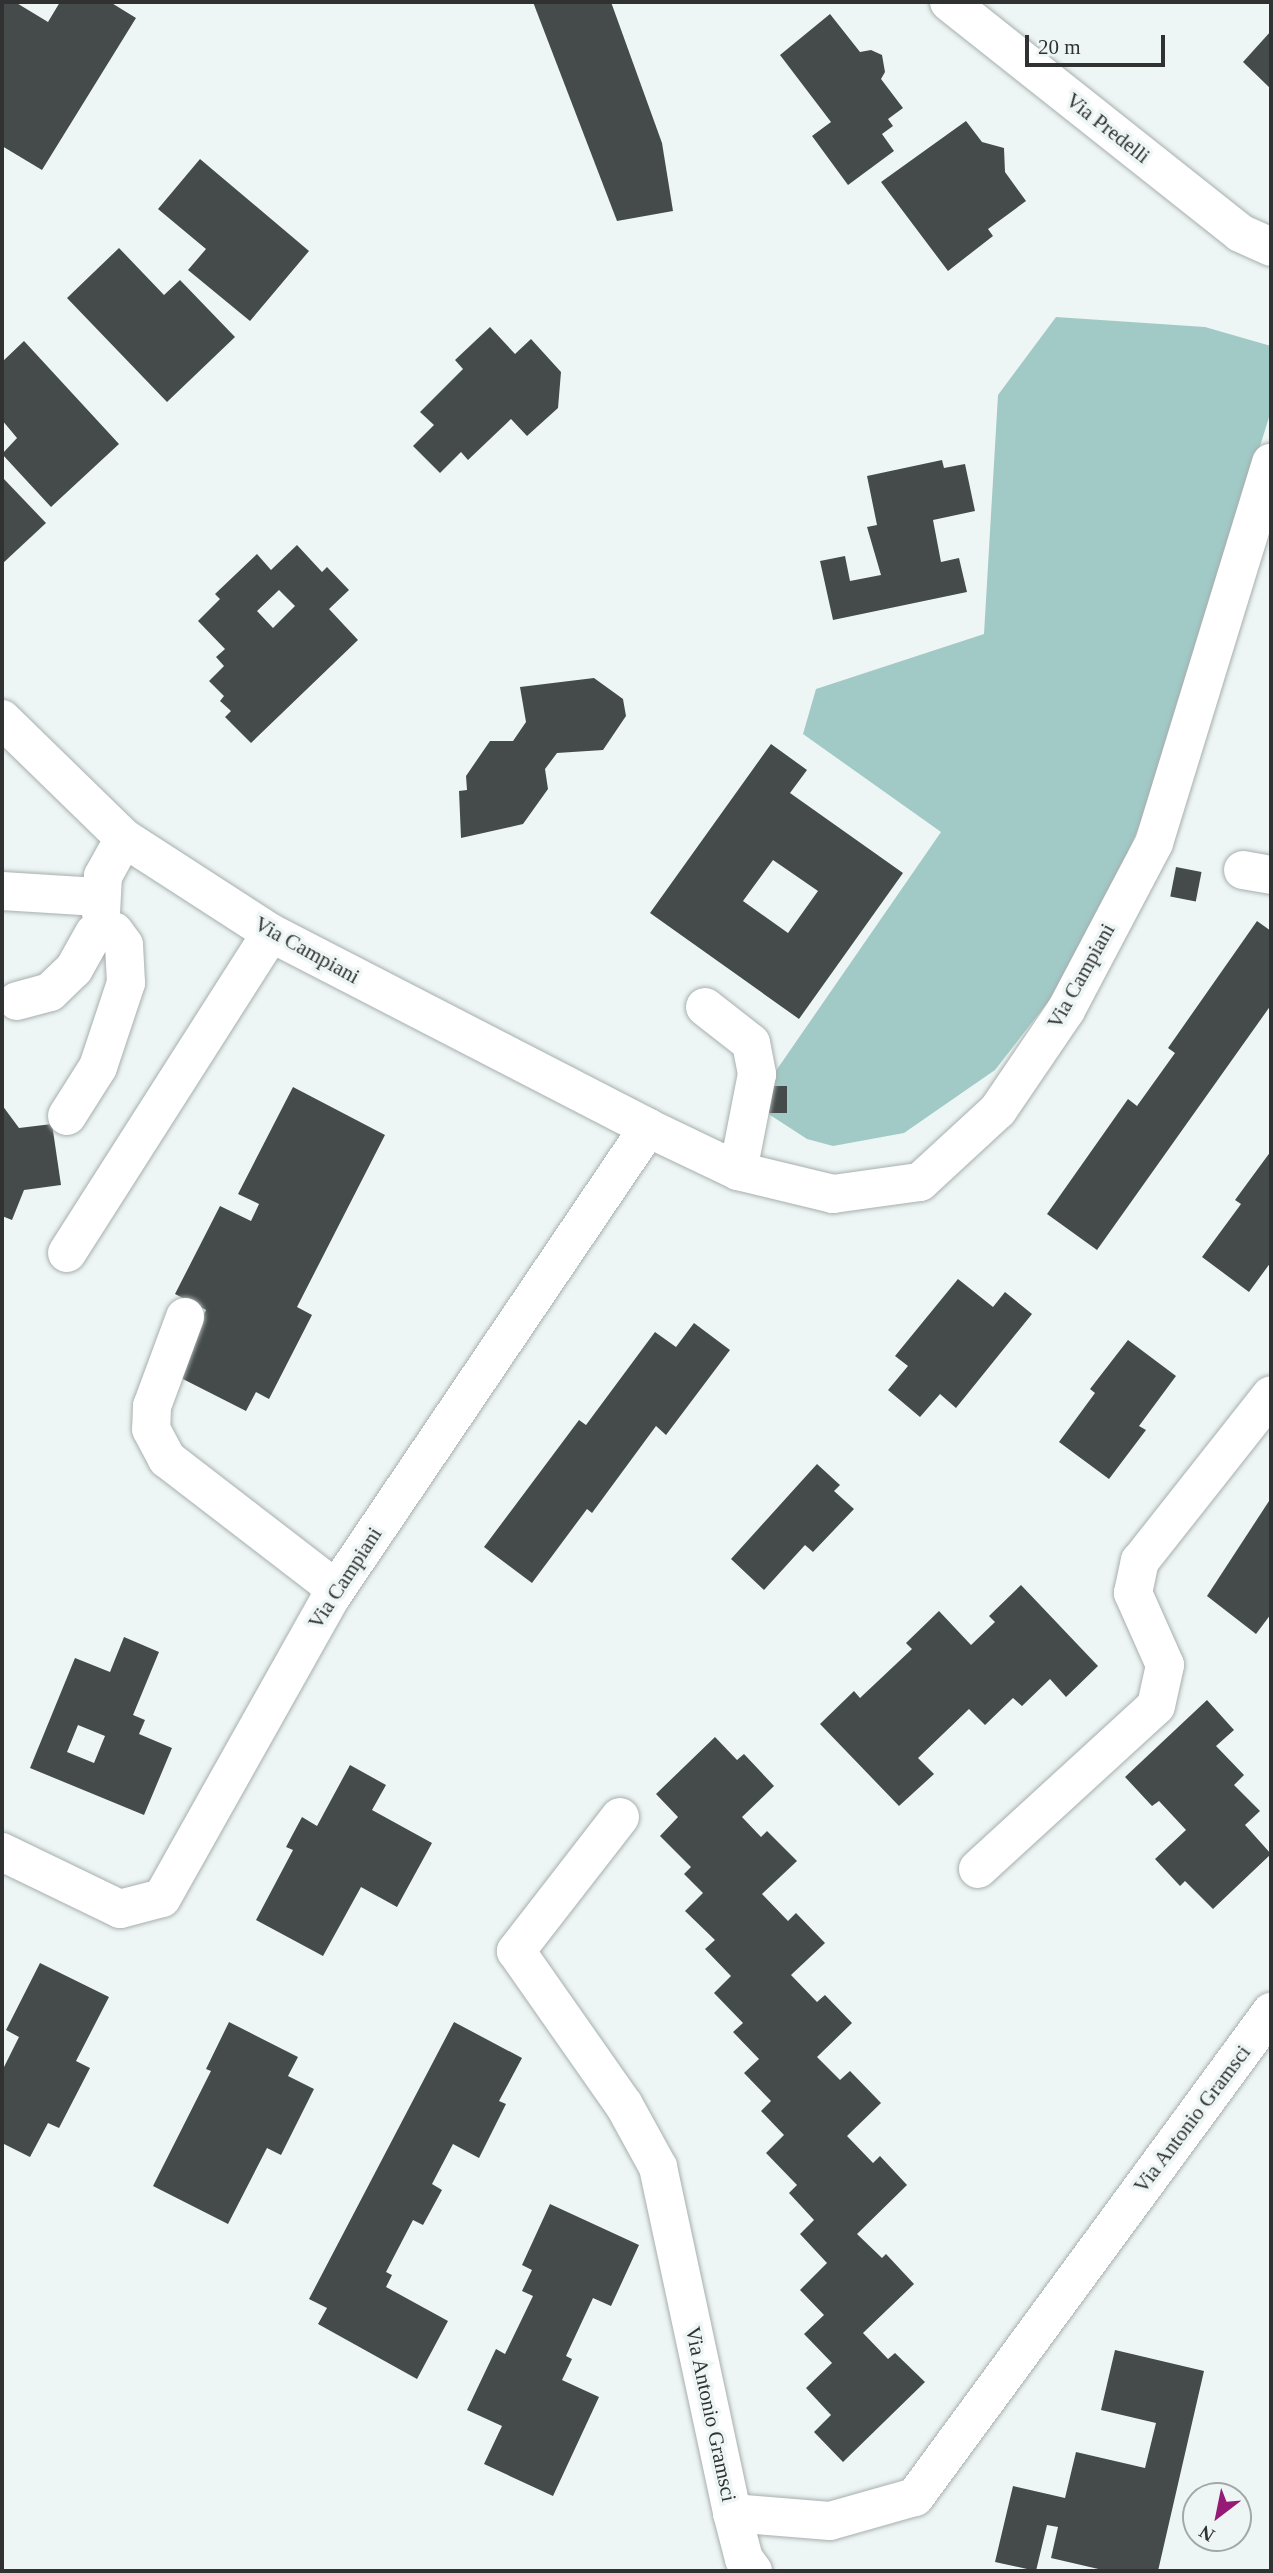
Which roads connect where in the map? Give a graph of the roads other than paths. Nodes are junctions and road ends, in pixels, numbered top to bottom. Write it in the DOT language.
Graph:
graph roads {
  1 [pos="949,2"];
  2 [pos="1271,247"];
  3 [pos="1271,463"];
  4 [pos="2,719"];
  5 [pos="124,838"];
  6 [pos="2,891"];
  7 [pos="102,919"];
  8 [pos="271,933"];
  9 [pos="17,1001"];
  10 [pos="705,1007"];
  11 [pos="67,1116"];
  12 [pos="648,1128"];
  13 [pos="738,1171"];
  14 [pos="67,1253"];
  15 [pos="185,1317"];
  16 [pos="1271,1395"];
  17 [pos="336,1589"];
  18 [pos="620,1817"];
  19 [pos="2,1852"];
  20 [pos="978,1869"];
  21 [pos="1271,2012"];
  22 [pos="732,2513"];
  23 [pos="753,2571"];
  1 -- 2 [label="street, Via Predelli"];
  3 -- 13 [label="street, Via Campiani"];
  4 -- 5 [label="street, Via Campiani"];
  5 -- 7 [label="street"];
  5 -- 8 [label="street, Via Campiani"];
  6 -- 7 [label="street"];
  7 -- 9 [label="street"];
  7 -- 11 [label="street"];
  8 -- 12 [label="street, Via Campiani"];
  8 -- 14 [label="street"];
  10 -- 13 [label="street"];
  12 -- 13 [label="street, Via Campiani"];
  12 -- 17 [label="street, Via Campiani"];
  15 -- 17 [label="street"];
  16 -- 20 [label="street"];
  17 -- 19 [label="street, Via Campiani"];
  18 -- 22 [label="street, Via Antonio Gramsci"];
  21 -- 22 [label="street, Via Antonio Gramsci"];
  22 -- 23 [label="street"];
}
